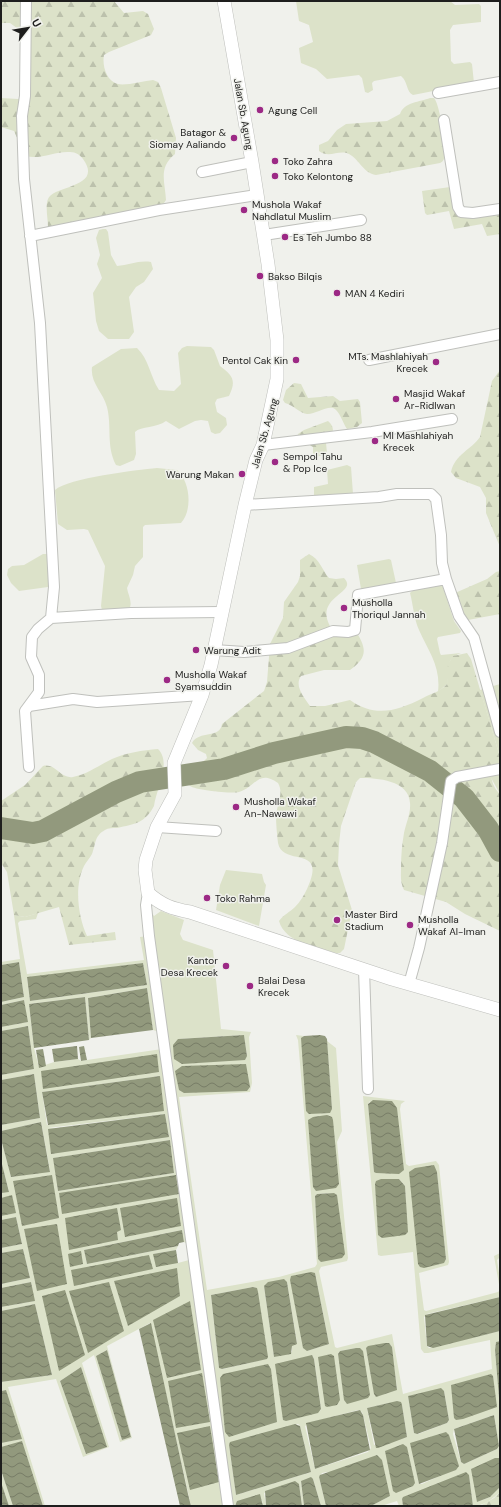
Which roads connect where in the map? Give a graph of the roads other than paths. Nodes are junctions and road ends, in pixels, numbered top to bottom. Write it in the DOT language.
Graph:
graph roads {
  1 [pos="26,1"];
  2 [pos="224,1"];
  3 [pos="500,82"];
  4 [pos="438,93"];
  5 [pos="444,120"];
  6 [pos="252,162"];
  7 [pos="202,172"];
  8 [pos="257,195"];
  9 [pos="500,209"];
  10 [pos="361,220"];
  11 [pos="264,235"];
  12 [pos="30,236"];
  13 [pos="500,334"];
  14 [pos="368,360"];
  15 [pos="452,419"];
  16 [pos="262,445"];
  17 [pos="245,505"];
  18 [pos="446,579"];
  19 [pos="221,612"];
  20 [pos="50,618"];
  21 [pos="214,650"];
  22 [pos="202,695"];
  23 [pos="29,706"];
  24 [pos="500,732"];
  25 [pos="29,767"];
  26 [pos="500,769"];
  27 [pos="157,827"];
  28 [pos="216,831"];
  29 [pos="148,893"];
  30 [pos="364,969"];
  31 [pos="409,984"];
  32 [pos="500,1010"];
  33 [pos="368,1089"];
  34 [pos="228,1506"];
  1 -- 12 [label="street"];
  2 -- 6 [label="street, Jalan Sb. Agung"];
  3 -- 4 [label="street"];
  5 -- 9 [label="street"];
  6 -- 7 [label="street"];
  6 -- 8 [label="street, Jalan Sb. Agung"];
  8 -- 11 [label="street, Jalan Sb. Agung"];
  8 -- 12 [label="street"];
  10 -- 11 [label="street"];
  11 -- 16 [label="street, Jalan Sb. Agung"];
  12 -- 20 [label="street"];
  13 -- 14 [label="street"];
  15 -- 16 [label="street"];
  16 -- 17 [label="street, Jalan Sb. Agung"];
  17 -- 18 [label="street"];
  17 -- 19 [label="street, Jalan Sb. Agung"];
  18 -- 21 [label="street"];
  18 -- 24 [label="street"];
  19 -- 20 [label="street"];
  19 -- 21 [label="street, Jalan Sb. Agung"];
  20 -- 23 [label="street"];
  21 -- 22 [label="street, Jalan Sb. Agung"];
  22 -- 23 [label="street"];
  22 -- 27 [label="street, Jalan Sb. Agung"];
  23 -- 25 [label="street"];
  26 -- 31 [label="street"];
  27 -- 28 [label="street"];
  27 -- 29 [label="street"];
  29 -- 30 [label="street"];
  29 -- 34 [label="street"];
  30 -- 31 [label="street"];
  30 -- 33 [label="street"];
  31 -- 32 [label="street"];
}
